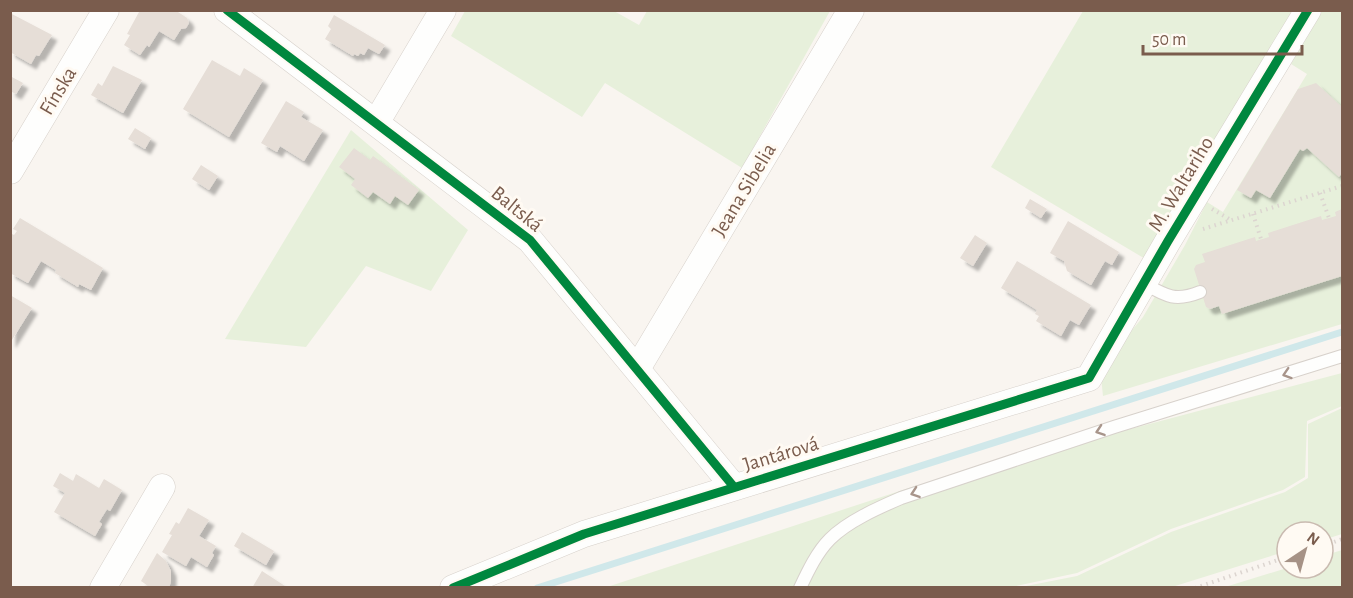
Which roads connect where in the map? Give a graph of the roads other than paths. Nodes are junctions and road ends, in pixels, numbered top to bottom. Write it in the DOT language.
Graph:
graph roads {
  1 [pos="106,10"];
  2 [pos="227,10"];
  3 [pos="443,10"];
  4 [pos="851,10"];
  5 [pos="1308,10"];
  6 [pos="376,123"];
  7 [pos="10,171"];
  8 [pos="1143,283"];
  9 [pos="1200,292"];
  10 [pos="1342,357"];
  11 [pos="637,369"];
  12 [pos="1089,378"];
  13 [pos="162,487"];
  14 [pos="734,487"];
  15 [pos="103,588"];
  16 [pos="453,588"];
  17 [pos="801,588"];
  1 -- 7 [label="street, Fínska"];
  2 -- 6 [label="street, Baltská"];
  3 -- 6 [label="street"];
  4 -- 11 [label="street, Jeana Sibelia"];
  5 -- 8 [label="street, M. Waltariho"];
  6 -- 11 [label="street, Baltská"];
  8 -- 9 [label="lane"];
  8 -- 12 [label="street, M. Waltariho"];
  10 -- 17 [label="lane, one-way"];
  11 -- 14 [label="street, Baltská"];
  12 -- 14 [label="street, Jantárová"];
  13 -- 15 [label="street"];
  14 -- 16 [label="street, Jantárová"];
}
